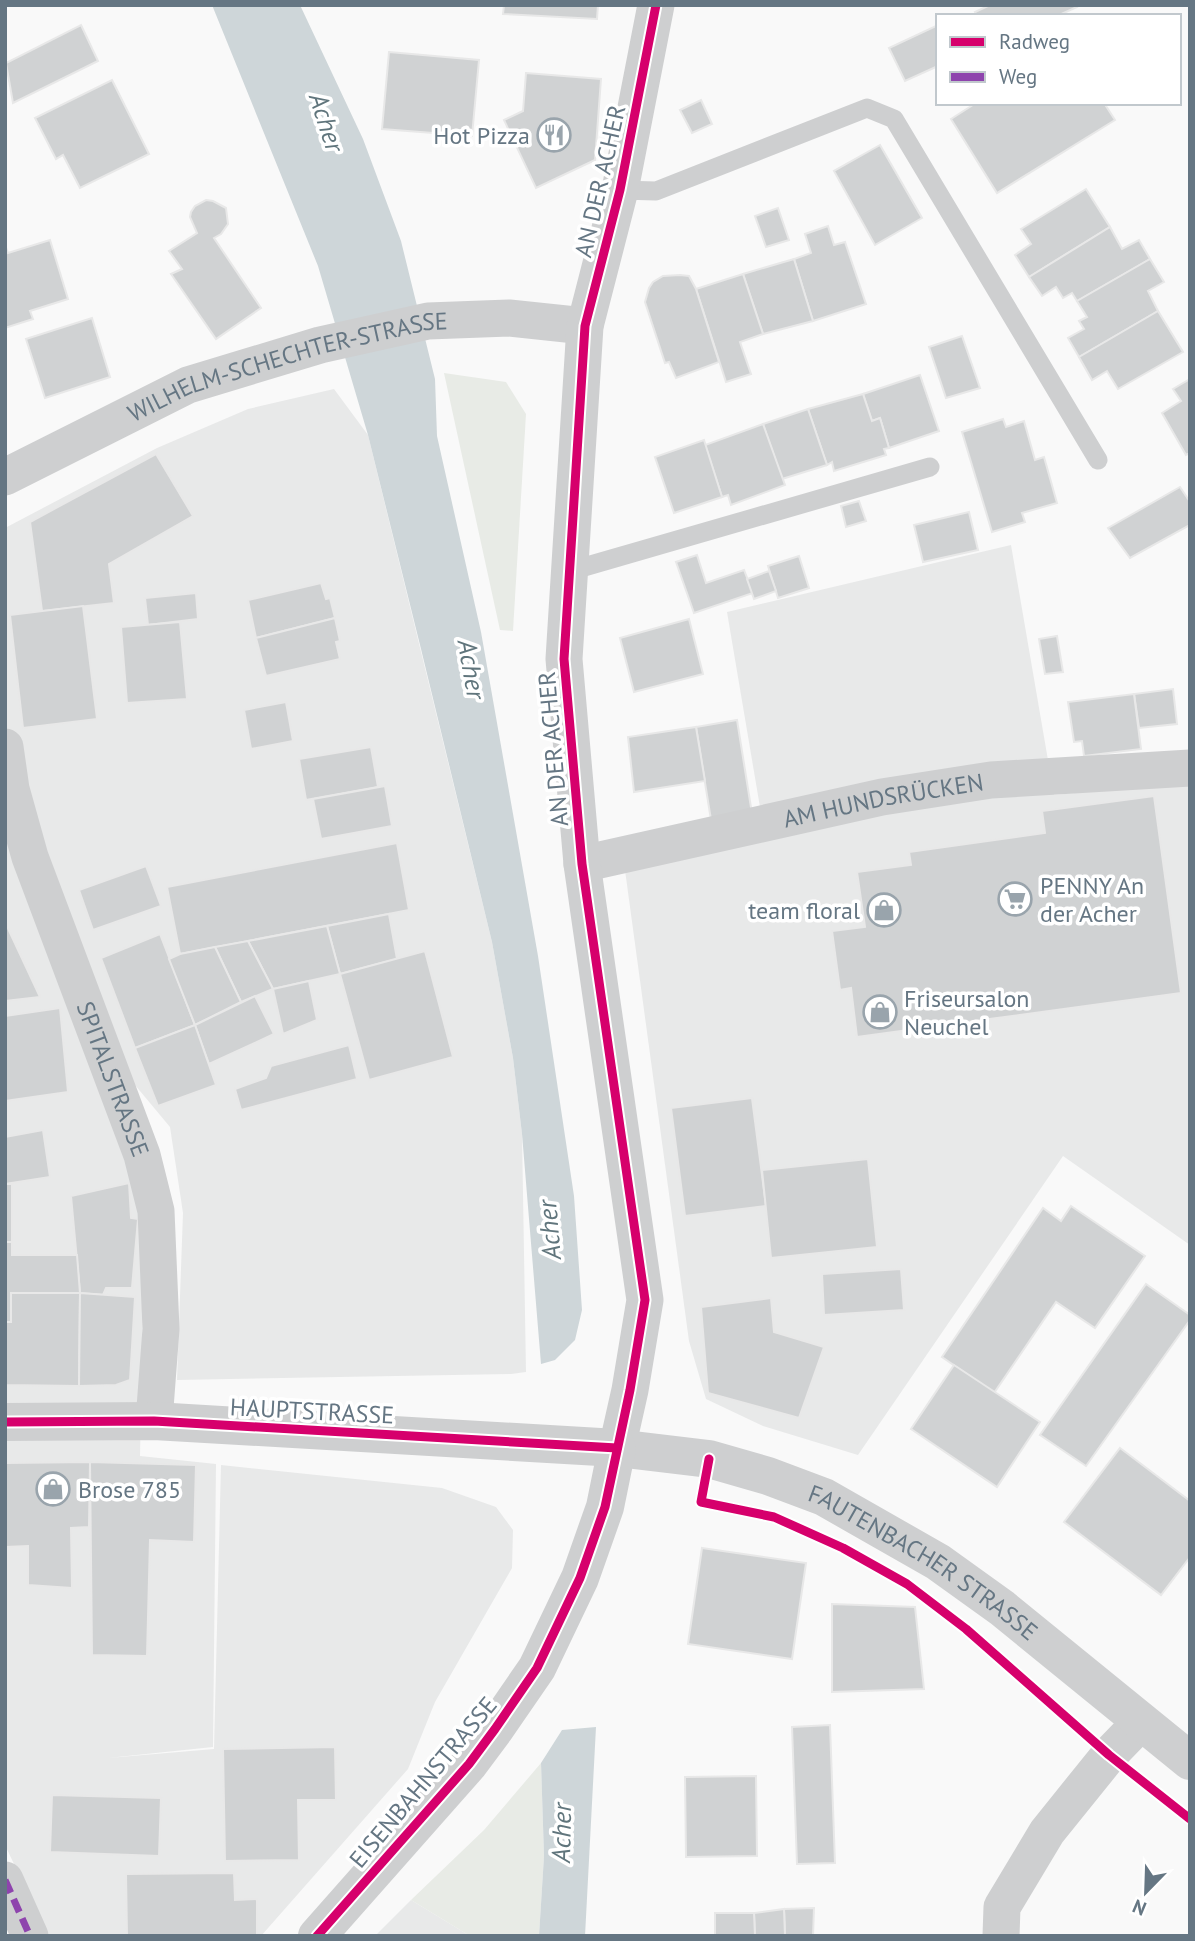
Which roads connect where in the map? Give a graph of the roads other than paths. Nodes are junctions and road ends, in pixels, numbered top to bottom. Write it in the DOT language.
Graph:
graph roads {
  1 [pos="656,5"];
  2 [pos="620,190"];
  3 [pos="585,326"];
  4 [pos="1098,460"];
  5 [pos="930,467"];
  6 [pos="5,477"];
  7 [pos="570,571"];
  8 [pos="5,747"];
  9 [pos="1190,768"];
  10 [pos="8,790"];
  11 [pos="18,857"];
  12 [pos="582,864"];
  13 [pos="154,1421"];
  14 [pos="5,1422"];
  15 [pos="617,1448"];
  16 [pos="1141,1722"];
  17 [pos="1190,1761"];
  18 [pos="5,1880"];
  19 [pos="30,1936"];
  20 [pos="317,1936"];
  21 [pos="1001,1936"];
  1 -- 2 [label="street, AN DER ACHER"];
  2 -- 3 [label="street, AN DER ACHER"];
  2 -- 4 [label="lane, AN DER ACHER"];
  3 -- 6 [label="street, WILHELM-SCHECHTER-STRASSE"];
  3 -- 7 [label="street, AN DER ACHER"];
  5 -- 7 [label="lane"];
  7 -- 12 [label="street, AN DER ACHER"];
  8 -- 10 [label="street, SPITALSTRASSE"];
  9 -- 12 [label="street, AM HUNDSRÜCKEN"];
  10 -- 11 [label="street, SPITALSTRASSE"];
  11 -- 13 [label="street, SPITALSTRASSE"];
  12 -- 15 [label="street, AN DER ACHER"];
  13 -- 14 [label="street, HAUPTSTRASSE"];
  13 -- 15 [label="street, HAUPTSTRASSE"];
  15 -- 16 [label="street, FAUTENBACHER STRASSE"];
  15 -- 20 [label="street, EISENBAHNSTRASSE"];
  16 -- 17 [label="street, FAUTENBACHER STRASSE"];
  16 -- 21 [label="street"];
  18 -- 19 [label="street"];
}
